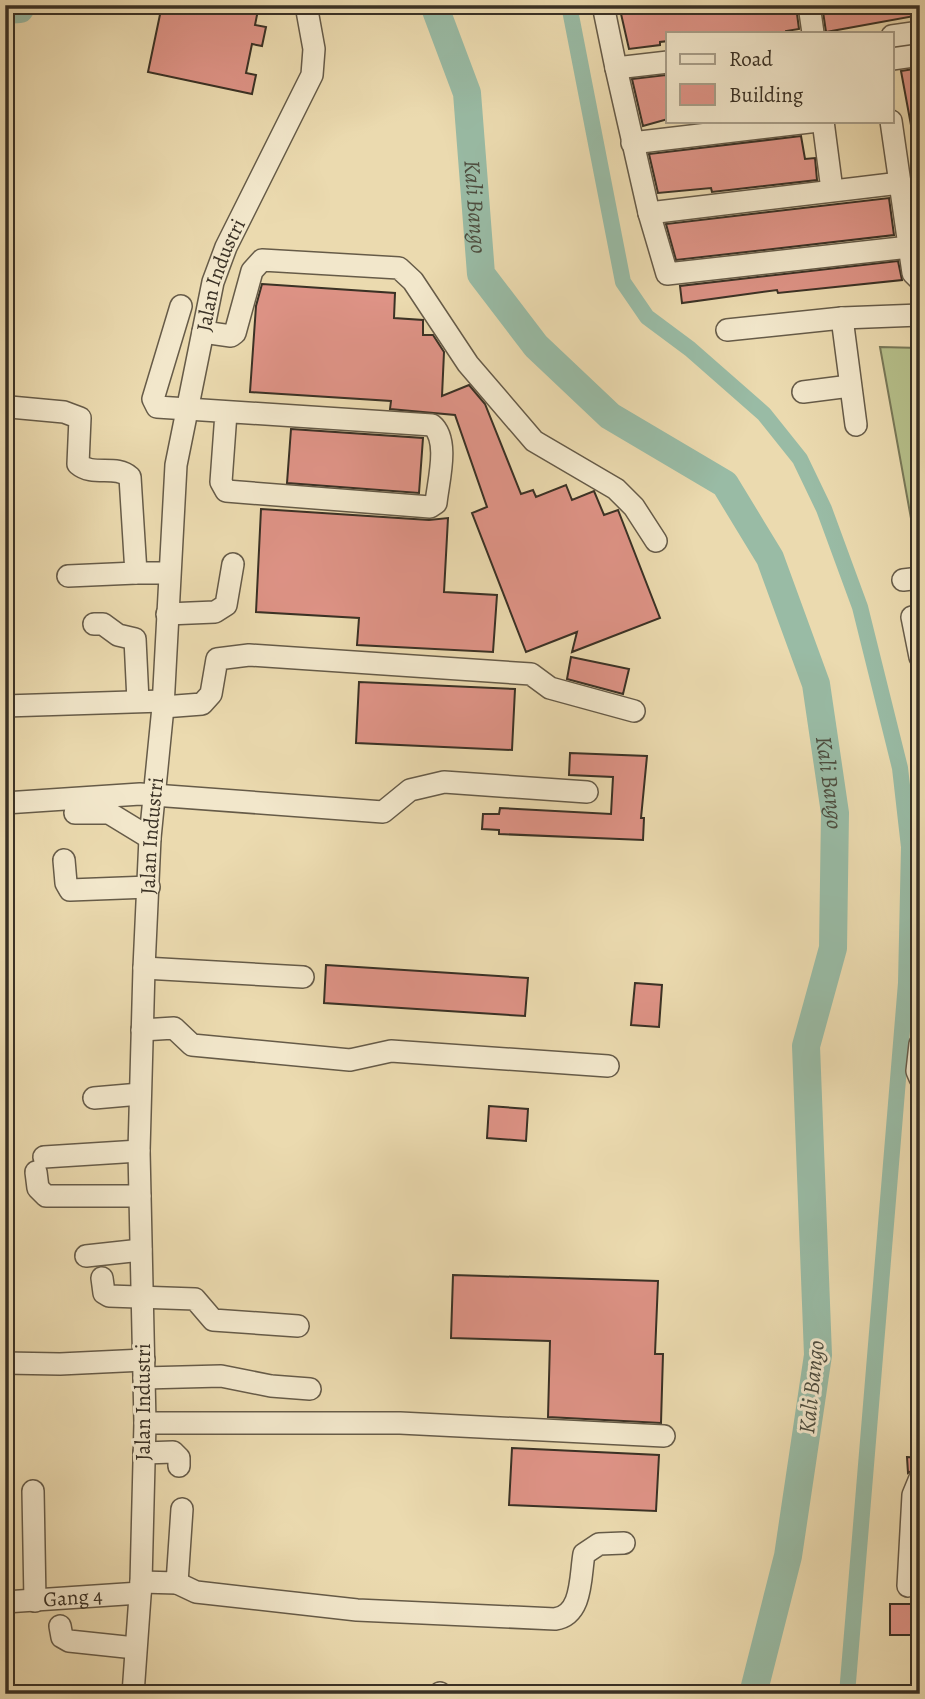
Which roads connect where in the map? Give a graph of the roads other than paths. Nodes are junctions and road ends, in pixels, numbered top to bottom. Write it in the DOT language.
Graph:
graph roads {
  1 [pos="306,5"];
  2 [pos="603,5"];
  3 [pos="809,5"];
  4 [pos="813,32"];
  5 [pos="920,32"];
  6 [pos="894,36"];
  7 [pos="920,55"];
  8 [pos="894,60"];
  9 [pos="666,62"];
  10 [pos="616,68"];
  11 [pos="812,122"];
  12 [pos="821,122"];
  13 [pos="891,122"];
  14 [pos="632,143"];
  15 [pos="900,183"];
  16 [pos="832,190"];
  17 [pos="649,213"];
  18 [pos="909,247"];
  19 [pos="920,280"];
  20 [pos="181,306"];
  21 [pos="920,315"];
  22 [pos="842,318"];
  23 [pos="727,330"];
  24 [pos="203,332"];
  25 [pos="850,386"];
  26 [pos="803,392"];
  27 [pos="10,407"];
  28 [pos="185,412"];
  29 [pos="226,413"];
  30 [pos="856,425"];
  31 [pos="656,541"];
  32 [pos="233,564"];
  33 [pos="136,573"];
  34 [pos="169,573"];
  35 [pos="68,576"];
  36 [pos="167,614"];
  37 [pos="912,617"];
  38 [pos="94,624"];
  39 [pos="920,657"];
  40 [pos="138,701"];
  41 [pos="163,704"];
  42 [pos="5,706"];
  43 [pos="634,711"];
  44 [pos="587,792"];
  45 [pos="154,795"];
  46 [pos="5,803"];
  47 [pos="5,814"];
  48 [pos="150,838"];
  49 [pos="64,860"];
  50 [pos="149,887"];
  51 [pos="144,968"];
  52 [pos="303,977"];
  53 [pos="142,1030"];
  54 [pos="920,1044"];
  55 [pos="607,1066"];
  56 [pos="920,1078"];
  57 [pos="141,1094"];
  58 [pos="94,1098"];
  59 [pos="139,1151"];
  60 [pos="140,1196"];
  61 [pos="141,1250"];
  62 [pos="86,1256"];
  63 [pos="102,1278"];
  64 [pos="142,1296"];
  65 [pos="298,1326"];
  66 [pos="5,1363"];
  67 [pos="144,1369"];
  68 [pos="310,1389"];
  69 [pos="145,1423"];
  70 [pos="664,1436"];
  71 [pos="144,1453"];
  72 [pos="179,1466"];
  73 [pos="920,1478"];
  74 [pos="33,1491"];
  75 [pos="181,1508"];
  76 [pos="624,1543"];
  77 [pos="177,1583"];
  78 [pos="908,1586"];
  79 [pos="141,1588"];
  80 [pos="35,1601"];
  81 [pos="5,1602"];
  82 [pos="60,1626"];
  83 [pos="135,1648"];
  84 [pos="133,1694"];
  1 -- 24 [label="street, Jalan Industri"];
  2 -- 10 [label="street"];
  3 -- 4 [label="street"];
  5 -- 6 [label="street"];
  7 -- 8 [label="street"];
  9 -- 10 [label="street"];
  10 -- 14 [label="street"];
  11 -- 14 [label="street"];
  12 -- 16 [label="street"];
  13 -- 15 [label="street"];
  14 -- 17 [label="street"];
  15 -- 16 [label="street"];
  15 -- 18 [label="street"];
  16 -- 17 [label="street"];
  17 -- 18 [label="street"];
  18 -- 19 [label="street"];
  20 -- 28 [label="street"];
  21 -- 22 [label="street"];
  22 -- 23 [label="street"];
  22 -- 25 [label="street"];
  24 -- 28 [label="street, Jalan Industri"];
  24 -- 31 [label="street"];
  25 -- 26 [label="street"];
  25 -- 30 [label="street"];
  27 -- 33 [label="street"];
  28 -- 29 [label="street"];
  28 -- 34 [label="street, Jalan Industri"];
  29 -- 29 [label="street"];
  32 -- 36 [label="street"];
  33 -- 34 [label="street"];
  33 -- 35 [label="street"];
  34 -- 36 [label="street, Jalan Industri"];
  36 -- 41 [label="street, Jalan Industri"];
  37 -- 39 [label="street"];
  38 -- 40 [label="street"];
  40 -- 41 [label="street"];
  40 -- 42 [label="street"];
  41 -- 43 [label="street"];
  41 -- 45 [label="street, Jalan Industri"];
  44 -- 45 [label="street"];
  45 -- 46 [label="street"];
  45 -- 48 [label="street, Jalan Industri"];
  47 -- 48 [label="street"];
  48 -- 50 [label="street, Jalan Industri"];
  49 -- 50 [label="street"];
  50 -- 51 [label="street, Jalan Industri"];
  51 -- 52 [label="street"];
  51 -- 53 [label="street, Jalan Industri"];
  53 -- 55 [label="street"];
  53 -- 57 [label="street, Jalan Industri"];
  54 -- 56 [label="street"];
  57 -- 58 [label="street"];
  57 -- 59 [label="street, Jalan Industri"];
  59 -- 60 [label="street, Jalan Industri"];
  59 -- 60 [label="street"];
  60 -- 61 [label="street, Jalan Industri"];
  61 -- 62 [label="street"];
  61 -- 64 [label="street, Jalan Industri"];
  63 -- 64 [label="street"];
  64 -- 65 [label="street"];
  64 -- 67 [label="street, Jalan Industri"];
  66 -- 67 [label="street"];
  67 -- 68 [label="street"];
  67 -- 69 [label="street, Jalan Industri"];
  69 -- 70 [label="street"];
  69 -- 71 [label="street, Jalan Industri"];
  71 -- 72 [label="street"];
  71 -- 79 [label="street, Jalan Industri"];
  73 -- 78 [label="street"];
  74 -- 80 [label="street"];
  75 -- 77 [label="street"];
  76 -- 77 [label="street, Gang 4"];
  77 -- 79 [label="street, Gang 4"];
  79 -- 80 [label="street, Gang 4"];
  79 -- 83 [label="street, Jalan Industri"];
  80 -- 81 [label="street, Gang 4"];
  82 -- 83 [label="street"];
  83 -- 84 [label="street, Jalan Industri"];
}
